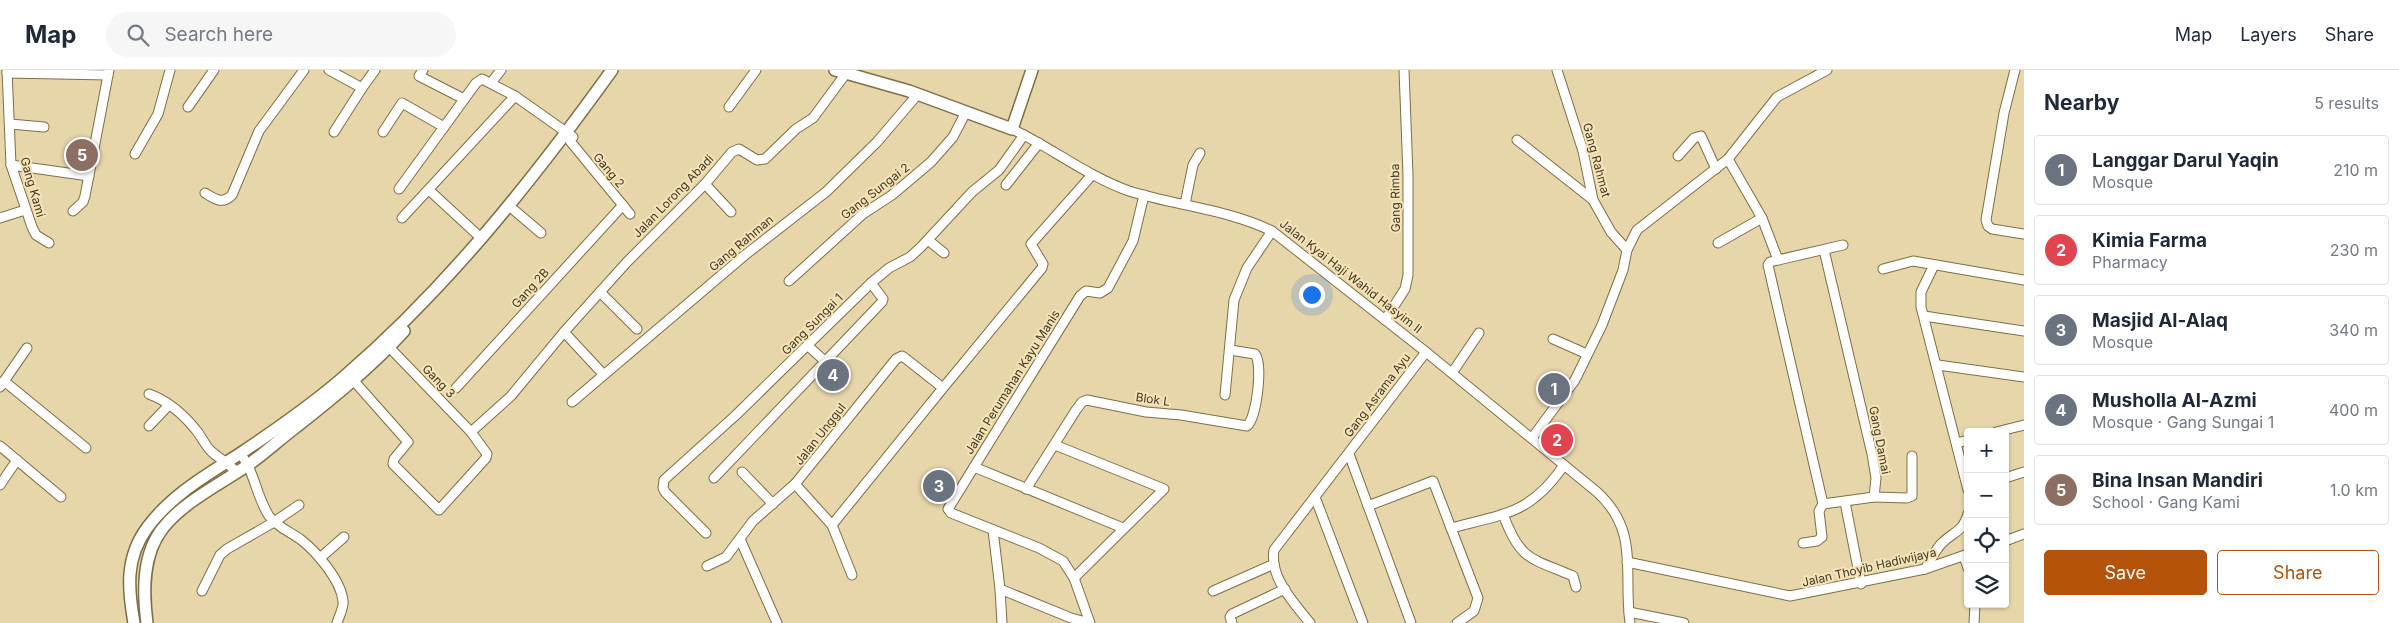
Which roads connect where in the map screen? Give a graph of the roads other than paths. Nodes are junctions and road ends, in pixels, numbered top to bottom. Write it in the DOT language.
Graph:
graph roads {
  1 [pos="170,70"];
  2 [pos="214,70"];
  3 [pos="304,70"];
  4 [pos="329,70"];
  5 [pos="375,70"];
  6 [pos="423,70"];
  7 [pos="501,70"];
  8 [pos="612,70"];
  9 [pos="620,70"];
  10 [pos="756,70"];
  11 [pos="1032,70"];
  12 [pos="1404,70"];
  13 [pos="1557,70"];
  14 [pos="1827,70"];
  15 [pos="2015,70"];
  16 [pos="841,71"];
  17 [pos="7,72"];
  18 [pos="108,73"];
  19 [pos="489,82"];
  20 [pos="362,88"];
  21 [pos="918,94"];
  22 [pos="515,96"];
  23 [pos="464,100"];
  24 [pos="188,107"];
  25 [pos="729,107"];
  26 [pos="966,112"];
  27 [pos="10,124"];
  28 [pos="44,127"];
  29 [pos="444,127"];
  30 [pos="1012,129"];
  31 [pos="334,132"];
  32 [pos="383,132"];
  33 [pos="1024,135"];
  34 [pos="570,137"];
  35 [pos="1517,140"];
  36 [pos="1039,143"];
  37 [pos="1200,153"];
  38 [pos="134,154"];
  39 [pos="1678,156"];
  40 [pos="1728,160"];
  41 [pos="11,165"];
  42 [pos="1716,169"];
  43 [pos="1092,175"];
  44 [pos="90,176"];
  45 [pos="705,184"];
  46 [pos="1006,185"];
  47 [pos="399,189"];
  48 [pos="429,190"];
  49 [pos="205,193"];
  50 [pos="1144,194"];
  51 [pos="1593,200"];
  52 [pos="1185,204"];
  53 [pos="623,205"];
  54 [pos="25,210"];
  55 [pos="514,210"];
  56 [pos="73,211"];
  57 [pos="731,212"];
  58 [pos="630,214"];
  59 [pos="0,218"];
  60 [pos="402,218"];
  61 [pos="1762,218"];
  62 [pos="1272,231"];
  63 [pos="541,234"];
  64 [pos="2024,234"];
  65 [pos="481,238"];
  66 [pos="928,240"];
  67 [pos="49,243"];
  68 [pos="1718,243"];
  69 [pos="1843,245"];
  70 [pos="1627,250"];
  71 [pos="1824,250"];
  72 [pos="944,253"];
  73 [pos="1778,260"];
  74 [pos="1934,265"];
  75 [pos="1883,268"];
  76 [pos="2024,280"];
  77 [pos="789,281"];
  78 [pos="871,283"];
  79 [pos="600,292"];
  80 [pos="1924,316"];
  81 [pos="1385,320"];
  82 [pos="637,329"];
  83 [pos="2024,331"];
  84 [pos="564,332"];
  85 [pos="1479,333"];
  86 [pos="1553,339"];
  87 [pos="808,346"];
  88 [pos="389,347"];
  89 [pos="27,348"];
  90 [pos="1230,350"];
  91 [pos="1426,352"];
  92 [pos="1588,354"];
  93 [pos="826,362"];
  94 [pos="1938,364"];
  95 [pos="1452,372"];
  96 [pos="603,374"];
  97 [pos="2024,377"];
  98 [pos="354,381"];
  99 [pos="2,384"];
  100 [pos="456,388"];
  101 [pos="943,388"];
  102 [pos="150,394"];
  103 [pos="1225,395"];
  104 [pos="572,402"];
  105 [pos="169,405"];
  106 [pos="2024,425"];
  107 [pos="149,426"];
  108 [pos="2009,429"];
  109 [pos="471,432"];
  110 [pos="1532,438"];
  111 [pos="1964,441"];
  112 [pos="1957,443"];
  113 [pos="1055,445"];
  114 [pos="0,446"];
  115 [pos="86,448"];
  116 [pos="240,453"];
  117 [pos="1349,454"];
  118 [pos="1912,456"];
  119 [pos="17,460"];
  120 [pos="227,461"];
  121 [pos="249,464"];
  122 [pos="1564,466"];
  123 [pos="974,467"];
  124 [pos="236,472"];
  125 [pos="742,472"];
  126 [pos="2024,472"];
  127 [pos="1964,473"];
  128 [pos="2009,477"];
  129 [pos="714,478"];
  130 [pos="0,484"];
  131 [pos="795,484"];
  132 [pos="1026,489"];
  133 [pos="61,496"];
  134 [pos="1315,497"];
  135 [pos="1874,497"];
  136 [pos="1845,502"];
  137 [pos="299,504"];
  138 [pos="773,504"];
  139 [pos="1823,504"];
  140 [pos="1368,506"];
  141 [pos="1503,514"];
  142 [pos="1966,518"];
  143 [pos="274,522"];
  144 [pos="832,525"];
  145 [pos="1123,528"];
  146 [pos="1451,528"];
  147 [pos="993,530"];
  148 [pos="706,533"];
  149 [pos="2024,534"];
  150 [pos="344,537"];
  151 [pos="740,539"];
  152 [pos="2009,540"];
  153 [pos="1803,543"];
  154 [pos="1964,556"];
  155 [pos="320,558"];
  156 [pos="1627,562"];
  157 [pos="1274,564"];
  158 [pos="707,566"];
  159 [pos="1925,569"];
  160 [pos="852,575"];
  161 [pos="1074,578"];
  162 [pos="1861,584"];
  163 [pos="1576,586"];
  164 [pos="1000,589"];
  165 [pos="1285,589"];
  166 [pos="202,591"];
  167 [pos="1213,591"];
  168 [pos="1975,608"];
  169 [pos="1629,612"];
  170 [pos="134,623"];
  171 [pos="147,623"];
  172 [pos="337,623"];
  173 [pos="777,623"];
  174 [pos="1002,623"];
  175 [pos="1090,623"];
  176 [pos="1232,623"];
  177 [pos="1310,623"];
  178 [pos="1363,623"];
  179 [pos="1411,623"];
  180 [pos="1457,623"];
  181 [pos="1630,623"];
  182 [pos="1684,623"];
  183 [pos="1974,623"];
  1 -- 38 [label="street"];
  2 -- 24 [label="street"];
  3 -- 49 [label="street"];
  4 -- 20 [label="street"];
  5 -- 20 [label="street"];
  6 -- 23 [label="street"];
  7 -- 19 [label="street"];
  8 -- 34 [label="main road"];
  9 -- 34 [label="main road"];
  10 -- 25 [label="street"];
  11 -- 30 [label="main road"];
  12 -- 81 [label="street, Gang Rimba"];
  13 -- 51 [label="street, Gang Rahmat"];
  14 -- 40 [label="street"];
  15 -- 64 [label="street"];
  16 -- 21 [label="main road, Jalan Kyai Haji Wahid Hasyim II"];
  16 -- 45 [label="street, Jalan Lorong Abadi"];
  17 -- 18 [label="street"];
  17 -- 27 [label="street, Gang Kami"];
  18 -- 44 [label="street"];
  19 -- 22 [label="street, Gang 2"];
  19 -- 23 [label="street"];
  20 -- 31 [label="street"];
  21 -- 26 [label="main road, Jalan Kyai Haji Wahid Hasyim II"];
  21 -- 96 [label="street, Gang Rahman"];
  22 -- 34 [label="street, Gang 2"];
  22 -- 48 [label="street"];
  23 -- 29 [label="street"];
  26 -- 30 [label="main road, Jalan Kyai Haji Wahid Hasyim II"];
  26 -- 77 [label="street, Gang Sungai 2"];
  27 -- 28 [label="street"];
  27 -- 41 [label="street, Gang Kami"];
  29 -- 32 [label="street"];
  29 -- 47 [label="street"];
  30 -- 33 [label="street, Jalan Kyai Haji Wahid Hasyim II"];
  33 -- 36 [label="street, Jalan Kyai Haji Wahid Hasyim II"];
  33 -- 66 [label="street, Gang Sungai 1"];
  34 -- 53 [label="street, Gang 2"];
  34 -- 55 [label="main road"];
  34 -- 65 [label="main road"];
  35 -- 51 [label="street"];
  36 -- 43 [label="street, Jalan Kyai Haji Wahid Hasyim II"];
  36 -- 46 [label="street"];
  37 -- 52 [label="street"];
  39 -- 42 [label="street"];
  40 -- 42 [label="street"];
  40 -- 61 [label="street"];
  41 -- 44 [label="street"];
  41 -- 54 [label="street, Gang Kami"];
  42 -- 70 [label="street"];
  43 -- 50 [label="street, Jalan Kyai Haji Wahid Hasyim II"];
  43 -- 101 [label="street"];
  44 -- 56 [label="street"];
  45 -- 57 [label="street"];
  45 -- 79 [label="street, Jalan Lorong Abadi"];
  48 -- 60 [label="street"];
  48 -- 65 [label="street"];
  50 -- 52 [label="street, Jalan Kyai Haji Wahid Hasyim II"];
  50 -- 123 [label="street, Jalan Perumahan Kayu Manis"];
  51 -- 70 [label="street, Gang Rahmat"];
  52 -- 62 [label="street, Jalan Kyai Haji Wahid Hasyim II"];
  53 -- 58 [label="street, Gang 2"];
  53 -- 100 [label="street, Gang 2B"];
  54 -- 59 [label="street"];
  54 -- 67 [label="street, Gang Kami"];
  55 -- 63 [label="street"];
  55 -- 88 [label="main road"];
  61 -- 68 [label="street"];
  61 -- 73 [label="street"];
  62 -- 81 [label="street, Jalan Kyai Haji Wahid Hasyim II"];
  62 -- 90 [label="street"];
  65 -- 116 [label="main road"];
  66 -- 72 [label="street"];
  66 -- 78 [label="street, Gang Sungai 1"];
  69 -- 71 [label="street"];
  70 -- 92 [label="street"];
  71 -- 73 [label="street"];
  71 -- 135 [label="street, Gang Damai"];
  73 -- 139 [label="street"];
  74 -- 75 [label="street"];
  74 -- 76 [label="street"];
  74 -- 80 [label="street"];
  78 -- 87 [label="street, Gang Sungai 1"];
  78 -- 93 [label="street"];
  79 -- 82 [label="street"];
  79 -- 84 [label="street, Jalan Lorong Abadi"];
  80 -- 83 [label="street"];
  80 -- 94 [label="street"];
  81 -- 91 [label="street, Jalan Kyai Haji Wahid Hasyim II"];
  84 -- 96 [label="street"];
  84 -- 109 [label="street, Jalan Lorong Abadi"];
  85 -- 95 [label="street"];
  86 -- 92 [label="street"];
  87 -- 93 [label="street"];
  87 -- 148 [label="street, Gang Sungai 1"];
  88 -- 98 [label="main road"];
  88 -- 109 [label="street, Gang 3"];
  89 -- 99 [label="street"];
  90 -- 103 [label="street"];
  90 -- 113 [label="street, Blok L"];
  91 -- 95 [label="street, Jalan Kyai Haji Wahid Hasyim II"];
  91 -- 117 [label="street, Gang Asrama Ayu"];
  92 -- 110 [label="street"];
  93 -- 129 [label="street"];
  94 -- 97 [label="street"];
  94 -- 112 [label="street"];
  95 -- 110 [label="street, Jalan Kyai Haji Wahid Hasyim II"];
  96 -- 104 [label="street, Gang Rahman"];
  98 -- 109 [label="street, Gang 3"];
  98 -- 121 [label="main road"];
  99 -- 115 [label="street"];
  101 -- 131 [label="street, Jalan Unggul"];
  101 -- 144 [label="street"];
  102 -- 105 [label="street"];
  105 -- 107 [label="street"];
  105 -- 120 [label="street"];
  106 -- 108 [label="street"];
  110 -- 122 [label="street, Jalan Kyai Haji Wahid Hasyim II"];
  111 -- 112 [label="street"];
  112 -- 127 [label="street"];
  113 -- 132 [label="street"];
  113 -- 145 [label="street"];
  114 -- 119 [label="street"];
  116 -- 120 [label="main road"];
  116 -- 121 [label="street"];
  117 -- 134 [label="street, Gang Asrama Ayu"];
  117 -- 140 [label="street"];
  118 -- 135 [label="street"];
  119 -- 130 [label="street"];
  119 -- 133 [label="street"];
  120 -- 124 [label="street"];
  120 -- 170 [label="main road"];
  121 -- 124 [label="main road"];
  121 -- 143 [label="street"];
  122 -- 141 [label="street"];
  122 -- 156 [label="street, Jalan Kyai Haji Wahid Hasyim II"];
  123 -- 132 [label="street"];
  123 -- 147 [label="street, Jalan Perumahan Kayu Manis"];
  124 -- 171 [label="main road"];
  125 -- 138 [label="street"];
  126 -- 128 [label="street"];
  131 -- 138 [label="street"];
  131 -- 144 [label="street, Jalan Unggul"];
  132 -- 145 [label="street"];
  134 -- 157 [label="street, Gang Asrama Ayu"];
  134 -- 178 [label="street"];
  135 -- 136 [label="street"];
  136 -- 139 [label="street"];
  136 -- 162 [label="street"];
  137 -- 143 [label="street"];
  138 -- 151 [label="street"];
  139 -- 153 [label="street"];
  140 -- 146 [label="street"];
  140 -- 179 [label="street"];
  141 -- 146 [label="street"];
  141 -- 163 [label="street"];
  142 -- 159 [label="street"];
  143 -- 155 [label="street"];
  143 -- 166 [label="street"];
  144 -- 160 [label="street"];
  145 -- 161 [label="street"];
  146 -- 180 [label="street"];
  147 -- 161 [label="street, Jalan Perumahan Kayu Manis"];
  147 -- 164 [label="street"];
  149 -- 152 [label="street"];
  150 -- 155 [label="street"];
  151 -- 158 [label="street"];
  151 -- 173 [label="street"];
  154 -- 159 [label="street, Jalan Thoyib Hadiwijaya"];
  155 -- 172 [label="street"];
  156 -- 162 [label="street, Jalan Thoyib Hadiwijaya"];
  156 -- 169 [label="street, Jalan Kyai Haji Wahid Hasyim II"];
  157 -- 165 [label="street"];
  157 -- 167 [label="street"];
  159 -- 162 [label="street, Jalan Thoyib Hadiwijaya"];
  161 -- 175 [label="street, Jalan Perumahan Kayu Manis"];
  164 -- 174 [label="street"];
  164 -- 175 [label="street"];
  165 -- 176 [label="street"];
  165 -- 177 [label="street"];
  168 -- 183 [label="street"];
  169 -- 181 [label="street, Jalan Kyai Haji Wahid Hasyim II"];
  169 -- 182 [label="street"];
}
